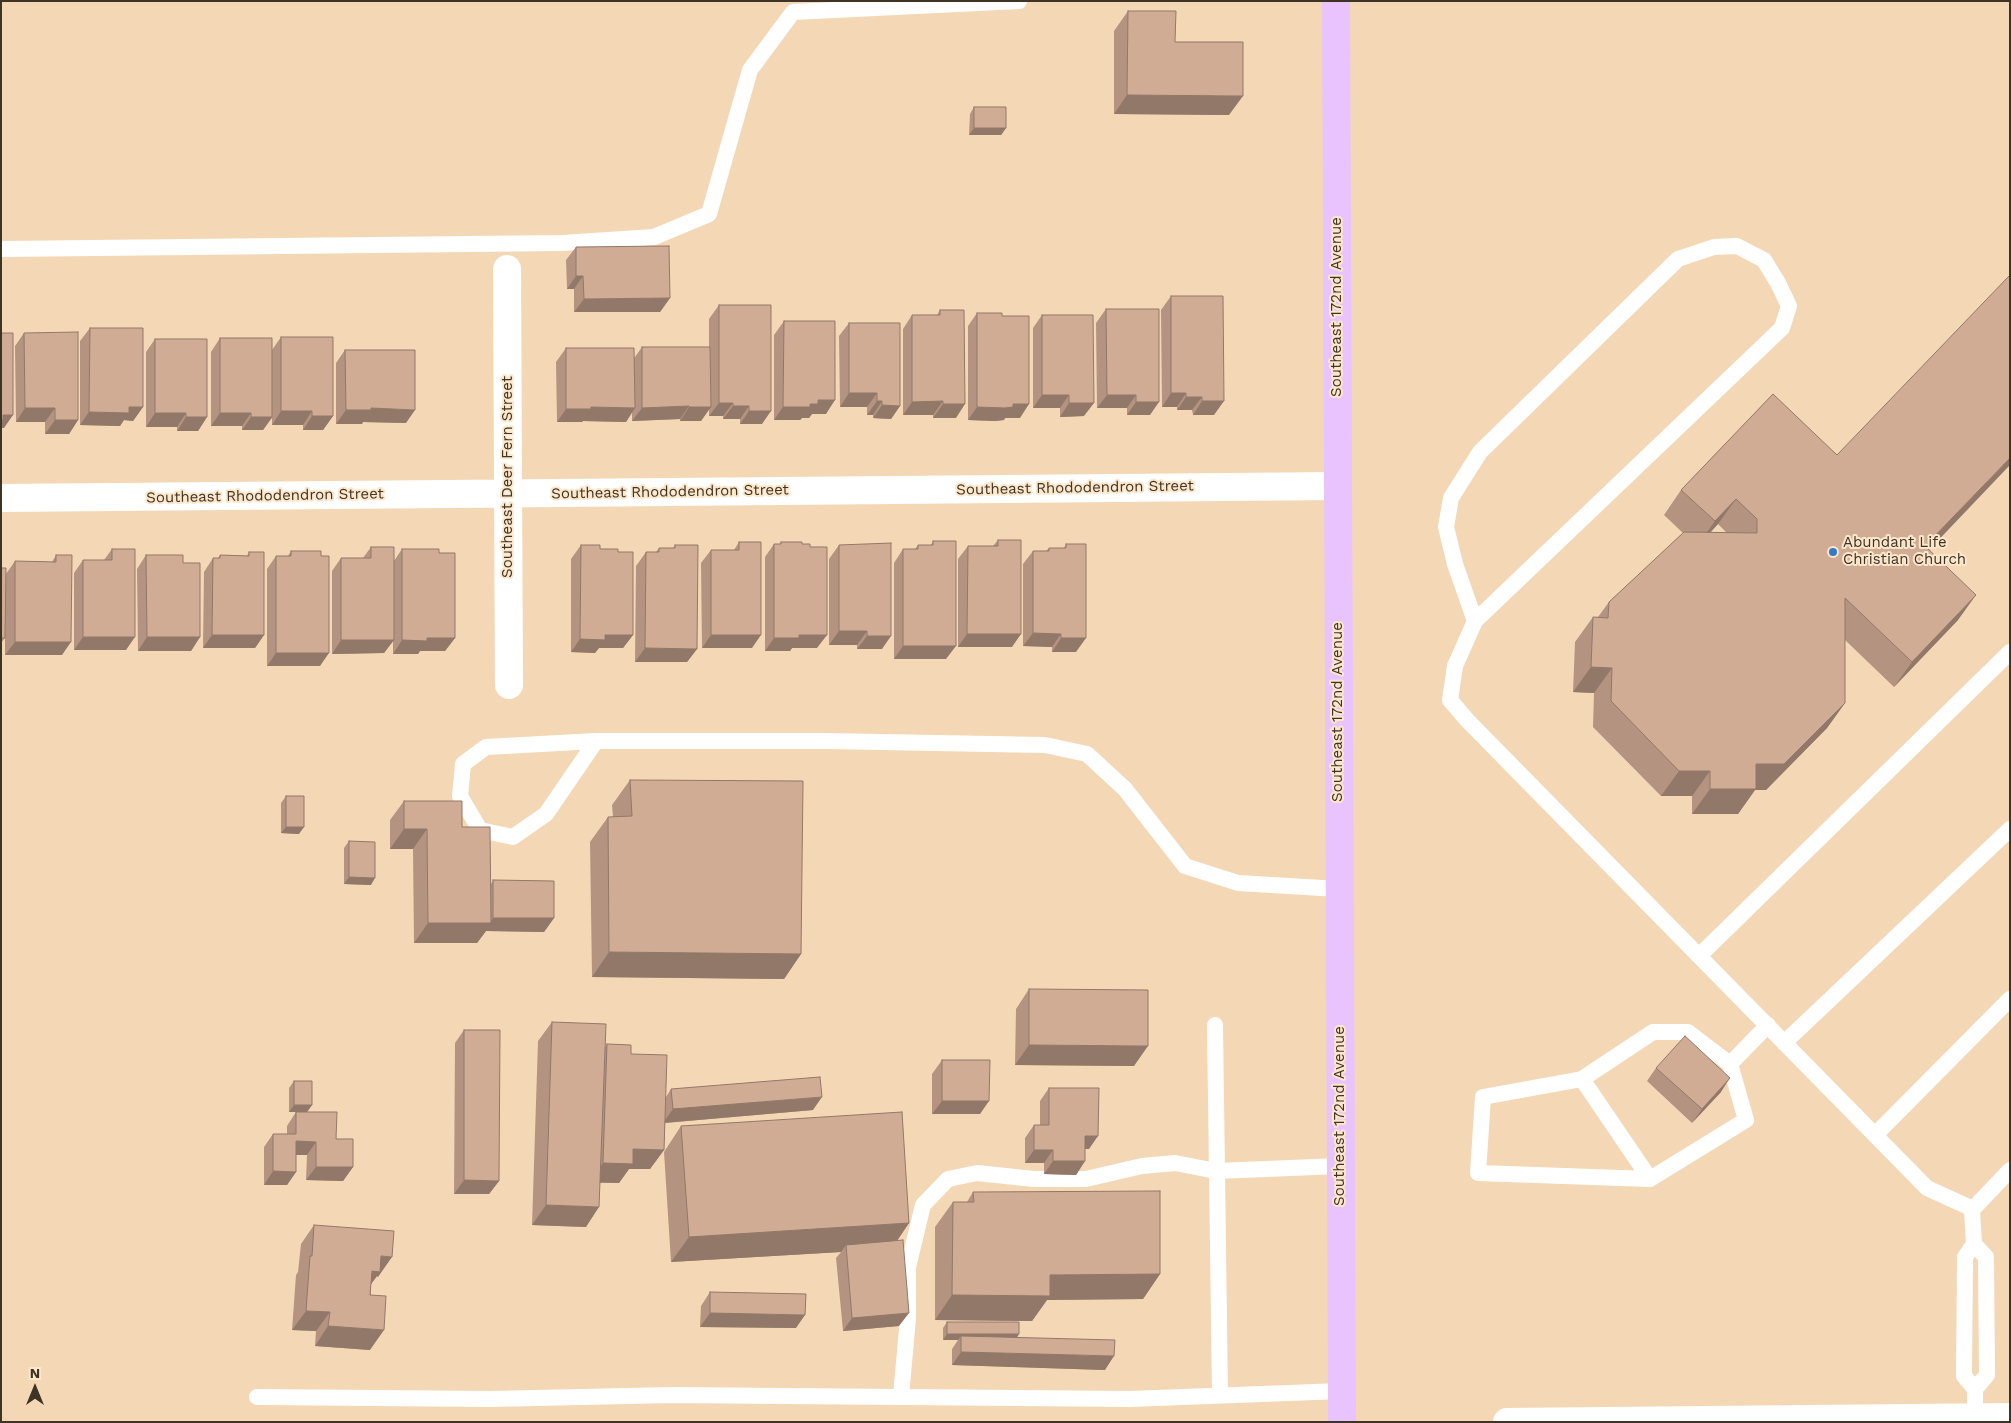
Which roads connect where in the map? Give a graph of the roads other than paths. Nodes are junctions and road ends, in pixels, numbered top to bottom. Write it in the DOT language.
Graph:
graph roads {
  1 [pos="1019,1"];
  2 [pos="1336,1"];
  3 [pos="1,249"];
  4 [pos="507,269"];
  5 [pos="1338,486"];
  6 [pos="508,494"];
  7 [pos="1,498"];
  8 [pos="1475,621"];
  9 [pos="2010,652"];
  10 [pos="509,685"];
  11 [pos="596,741"];
  12 [pos="2010,829"];
  13 [pos="1339,889"];
  14 [pos="1699,956"];
  15 [pos="2010,999"];
  16 [pos="1215,1026"];
  17 [pos="1768,1026"];
  18 [pos="1784,1043"];
  19 [pos="1730,1064"];
  20 [pos="1582,1078"];
  21 [pos="1875,1135"];
  22 [pos="1340,1166"];
  23 [pos="1216,1170"];
  24 [pos="2010,1170"];
  25 [pos="1650,1179"];
  26 [pos="1973,1209"];
  27 [pos="1974,1244"];
  28 [pos="1975,1389"];
  29 [pos="1341,1391"];
  30 [pos="1220,1395"];
  31 [pos="901,1396"];
  32 [pos="257,1397"];
  33 [pos="2010,1417"];
  34 [pos="1975,1418"];
  35 [pos="1900,1420"];
  36 [pos="1342,1422"];
  37 [pos="1507,1422"];
  1 -- 3 [label="lane"];
  2 -- 5 [label="main road, Southeast 172nd Avenue"];
  4 -- 6 [label="street, Southeast Deer Fern Street"];
  5 -- 6 [label="street, Southeast Rhododendron Street"];
  5 -- 13 [label="main road, Southeast 172nd Avenue"];
  6 -- 7 [label="street, Southeast Rhododendron Street"];
  6 -- 10 [label="street, Southeast Deer Fern Street"];
  8 -- 8 [label="lane"];
  8 -- 14 [label="lane"];
  9 -- 14 [label="lane"];
  11 -- 11 [label="lane"];
  11 -- 13 [label="lane"];
  12 -- 18 [label="lane"];
  13 -- 22 [label="main road, Southeast 172nd Avenue"];
  14 -- 17 [label="lane"];
  15 -- 21 [label="lane"];
  16 -- 23 [label="lane"];
  17 -- 18 [label="lane"];
  17 -- 19 [label="lane"];
  18 -- 21 [label="lane"];
  19 -- 20 [label="lane"];
  19 -- 25 [label="lane"];
  20 -- 25 [label="lane"];
  20 -- 25 [label="lane"];
  21 -- 26 [label="lane"];
  22 -- 23 [label="lane"];
  22 -- 29 [label="main road, Southeast 172nd Avenue"];
  23 -- 30 [label="lane"];
  23 -- 31 [label="lane"];
  24 -- 26 [label="lane"];
  26 -- 27 [label="lane"];
  27 -- 28 [label="lane"];
  27 -- 28 [label="lane"];
  28 -- 34 [label="lane"];
  29 -- 30 [label="lane"];
  29 -- 36 [label="main road, Southeast 172nd Avenue"];
  30 -- 31 [label="lane"];
  31 -- 32 [label="lane"];
  33 -- 34 [label="street"];
  34 -- 35 [label="street"];
  35 -- 37 [label="street"];
}
